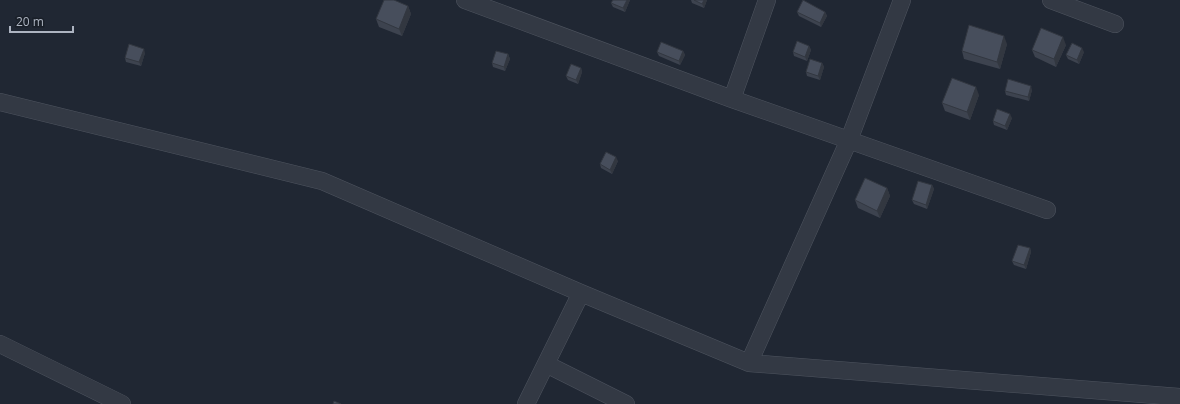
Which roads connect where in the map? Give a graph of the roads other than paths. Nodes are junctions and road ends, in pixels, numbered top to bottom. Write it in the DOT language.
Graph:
graph roads {
  1 [pos="465,0"];
  2 [pos="768,0"];
  3 [pos="902,0"];
  4 [pos="1051,0"];
  5 [pos="1115,24"];
  6 [pos="732,99"];
  7 [pos="0,102"];
  8 [pos="849,140"];
  9 [pos="1047,210"];
  10 [pos="580,293"];
  11 [pos="0,344"];
  12 [pos="749,363"];
  13 [pos="546,364"];
  14 [pos="1180,397"];
  15 [pos="122,404"];
  16 [pos="526,404"];
  17 [pos="626,404"];
  1 -- 6 [label="street"];
  2 -- 6 [label="street"];
  3 -- 8 [label="street"];
  4 -- 5 [label="street"];
  6 -- 8 [label="street"];
  7 -- 10 [label="street"];
  8 -- 9 [label="street"];
  8 -- 12 [label="street"];
  10 -- 12 [label="street"];
  10 -- 13 [label="street"];
  11 -- 15 [label="street"];
  12 -- 14 [label="street"];
  13 -- 16 [label="street"];
  13 -- 17 [label="street"];
}
